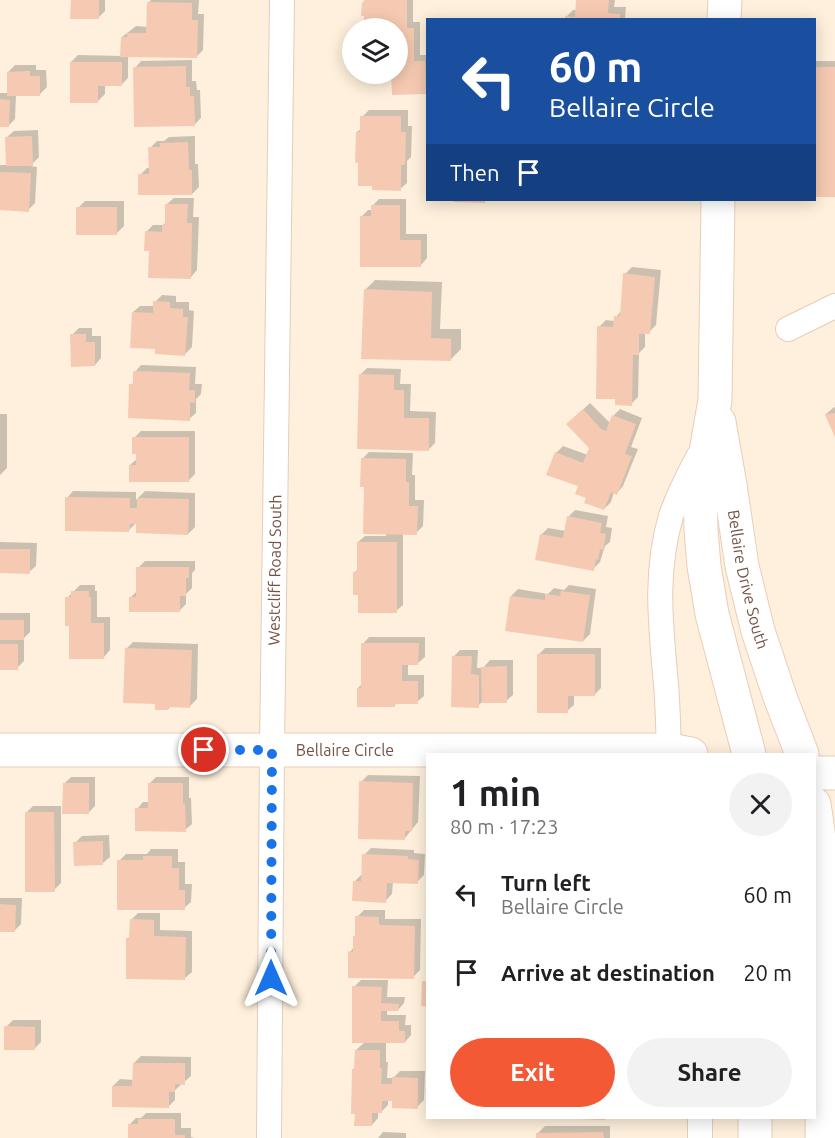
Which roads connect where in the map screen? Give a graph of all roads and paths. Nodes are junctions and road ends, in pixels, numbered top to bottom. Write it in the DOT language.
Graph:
graph roads {
  1 [pos="282,0"];
  2 [pos="725,0"];
  3 [pos="724,18"];
  4 [pos="718,201"];
  5 [pos="835,306"];
  6 [pos="788,329"];
  7 [pos="715,400"];
  8 [pos="709,437"];
  9 [pos="0,750"];
  10 [pos="272,750"];
  11 [pos="680,752"];
  12 [pos="749,753"];
  13 [pos="802,753"];
  14 [pos="816,773"];
  15 [pos="835,773"];
  16 [pos="816,818"];
  17 [pos="700,1119"];
  18 [pos="755,1119"];
  19 [pos="269,1138"];
  20 [pos="700,1138"];
  21 [pos="755,1138"];
  22 [pos="822,1138"];
  1 -- 10 [label="street, Westcliff Road South"];
  2 -- 3 [label="main road"];
  4 -- 7 [label="main road, Bellaire Drive South"];
  5 -- 6 [label="street"];
  7 -- 8 [label="main road, Bellaire Drive South"];
  7 -- 13 [label="main road, Bellaire Drive South"];
  8 -- 11 [label="street, Bellaire Drive South"];
  8 -- 12 [label="main road, Bellaire Drive South"];
  9 -- 10 [label="main road, Bellaire Circle"];
  10 -- 11 [label="main road, Bellaire Circle"];
  10 -- 19 [label="street, Westcliff Road South"];
  14 -- 15 [label="main road"];
  16 -- 22 [label="main road"];
  17 -- 20 [label="street"];
  18 -- 21 [label="main road"];
}
